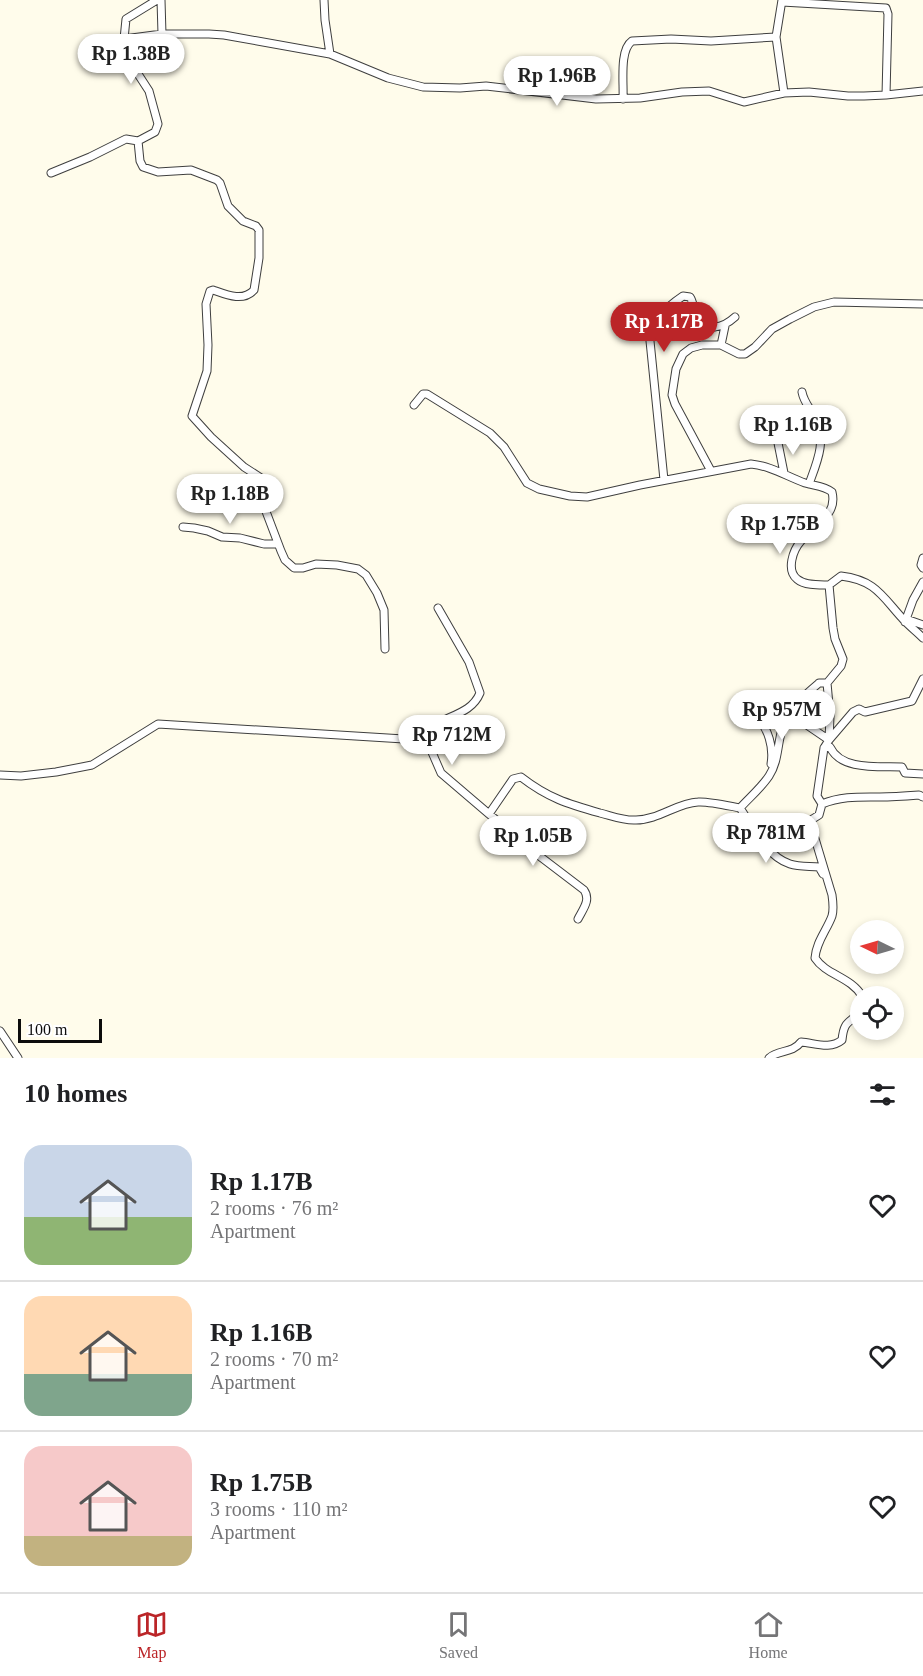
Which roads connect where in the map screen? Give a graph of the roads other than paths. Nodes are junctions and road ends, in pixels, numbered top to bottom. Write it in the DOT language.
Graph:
graph roads {
  1 [pos="159,0"];
  2 [pos="324,0"];
  3 [pos="782,1"];
  4 [pos="162,34"];
  5 [pos="776,38"];
  6 [pos="124,39"];
  7 [pos="330,54"];
  8 [pos="923,92"];
  9 [pos="783,93"];
  10 [pos="886,95"];
  11 [pos="623,99"];
  12 [pos="138,141"];
  13 [pos="51,173"];
  14 [pos="923,304"];
  15 [pos="735,317"];
  16 [pos="725,326"];
  17 [pos="722,345"];
  18 [pos="802,392"];
  19 [pos="414,405"];
  20 [pos="778,443"];
  21 [pos="711,471"];
  22 [pos="784,474"];
  23 [pos="664,480"];
  24 [pos="809,484"];
  25 [pos="183,527"];
  26 [pos="278,544"];
  27 [pos="923,558"];
  28 [pos="923,568"];
  29 [pos="923,582"];
  30 [pos="829,585"];
  31 [pos="438,608"];
  32 [pos="905,620"];
  33 [pos="923,625"];
  34 [pos="923,638"];
  35 [pos="385,649"];
  36 [pos="923,680"];
  37 [pos="827,683"];
  38 [pos="757,716"];
  39 [pos="788,716"];
  40 [pos="420,740"];
  41 [pos="829,740"];
  42 [pos="824,748"];
  43 [pos="923,774"];
  44 [pos="0,775"];
  45 [pos="770,775"];
  46 [pos="923,797"];
  47 [pos="822,804"];
  48 [pos="740,808"];
  49 [pos="489,814"];
  50 [pos="828,882"];
  51 [pos="578,919"];
  52 [pos="854,986"];
  53 [pos="850,1021"];
  54 [pos="0,1031"];
  55 [pos="18,1058"];
  56 [pos="769,1058"];
  1 -- 4 [label="street"];
  1 -- 6 [label="street"];
  2 -- 7 [label="street"];
  3 -- 5 [label="street"];
  3 -- 10 [label="street"];
  4 -- 6 [label="street"];
  4 -- 7 [label="street"];
  5 -- 9 [label="street"];
  5 -- 11 [label="street"];
  6 -- 12 [label="street"];
  7 -- 11 [label="street"];
  8 -- 10 [label="street"];
  9 -- 10 [label="street"];
  9 -- 11 [label="street"];
  12 -- 13 [label="street"];
  12 -- 26 [label="street"];
  14 -- 17 [label="street"];
  15 -- 16 [label="street"];
  16 -- 17 [label="street"];
  16 -- 23 [label="street"];
  17 -- 21 [label="street"];
  18 -- 24 [label="street"];
  19 -- 23 [label="street"];
  20 -- 22 [label="street"];
  21 -- 22 [label="street"];
  21 -- 23 [label="street"];
  22 -- 24 [label="street"];
  24 -- 30 [label="street"];
  25 -- 26 [label="street"];
  26 -- 35 [label="street"];
  27 -- 28 [label="street"];
  29 -- 32 [label="street"];
  30 -- 32 [label="street"];
  30 -- 37 [label="street"];
  31 -- 40 [label="street"];
  32 -- 33 [label="street"];
  32 -- 34 [label="street"];
  36 -- 41 [label="street"];
  37 -- 39 [label="street"];
  37 -- 41 [label="street"];
  38 -- 45 [label="street"];
  39 -- 41 [label="street"];
  39 -- 45 [label="street"];
  40 -- 44 [label="street"];
  40 -- 49 [label="street"];
  41 -- 42 [label="street"];
  42 -- 43 [label="street"];
  42 -- 47 [label="street"];
  45 -- 48 [label="street"];
  46 -- 47 [label="street"];
  47 -- 50 [label="street"];
  48 -- 49 [label="street"];
  48 -- 50 [label="street"];
  49 -- 51 [label="street"];
  50 -- 52 [label="street"];
  53 -- 56 [label="street"];
  54 -- 55 [label="street"];
}
